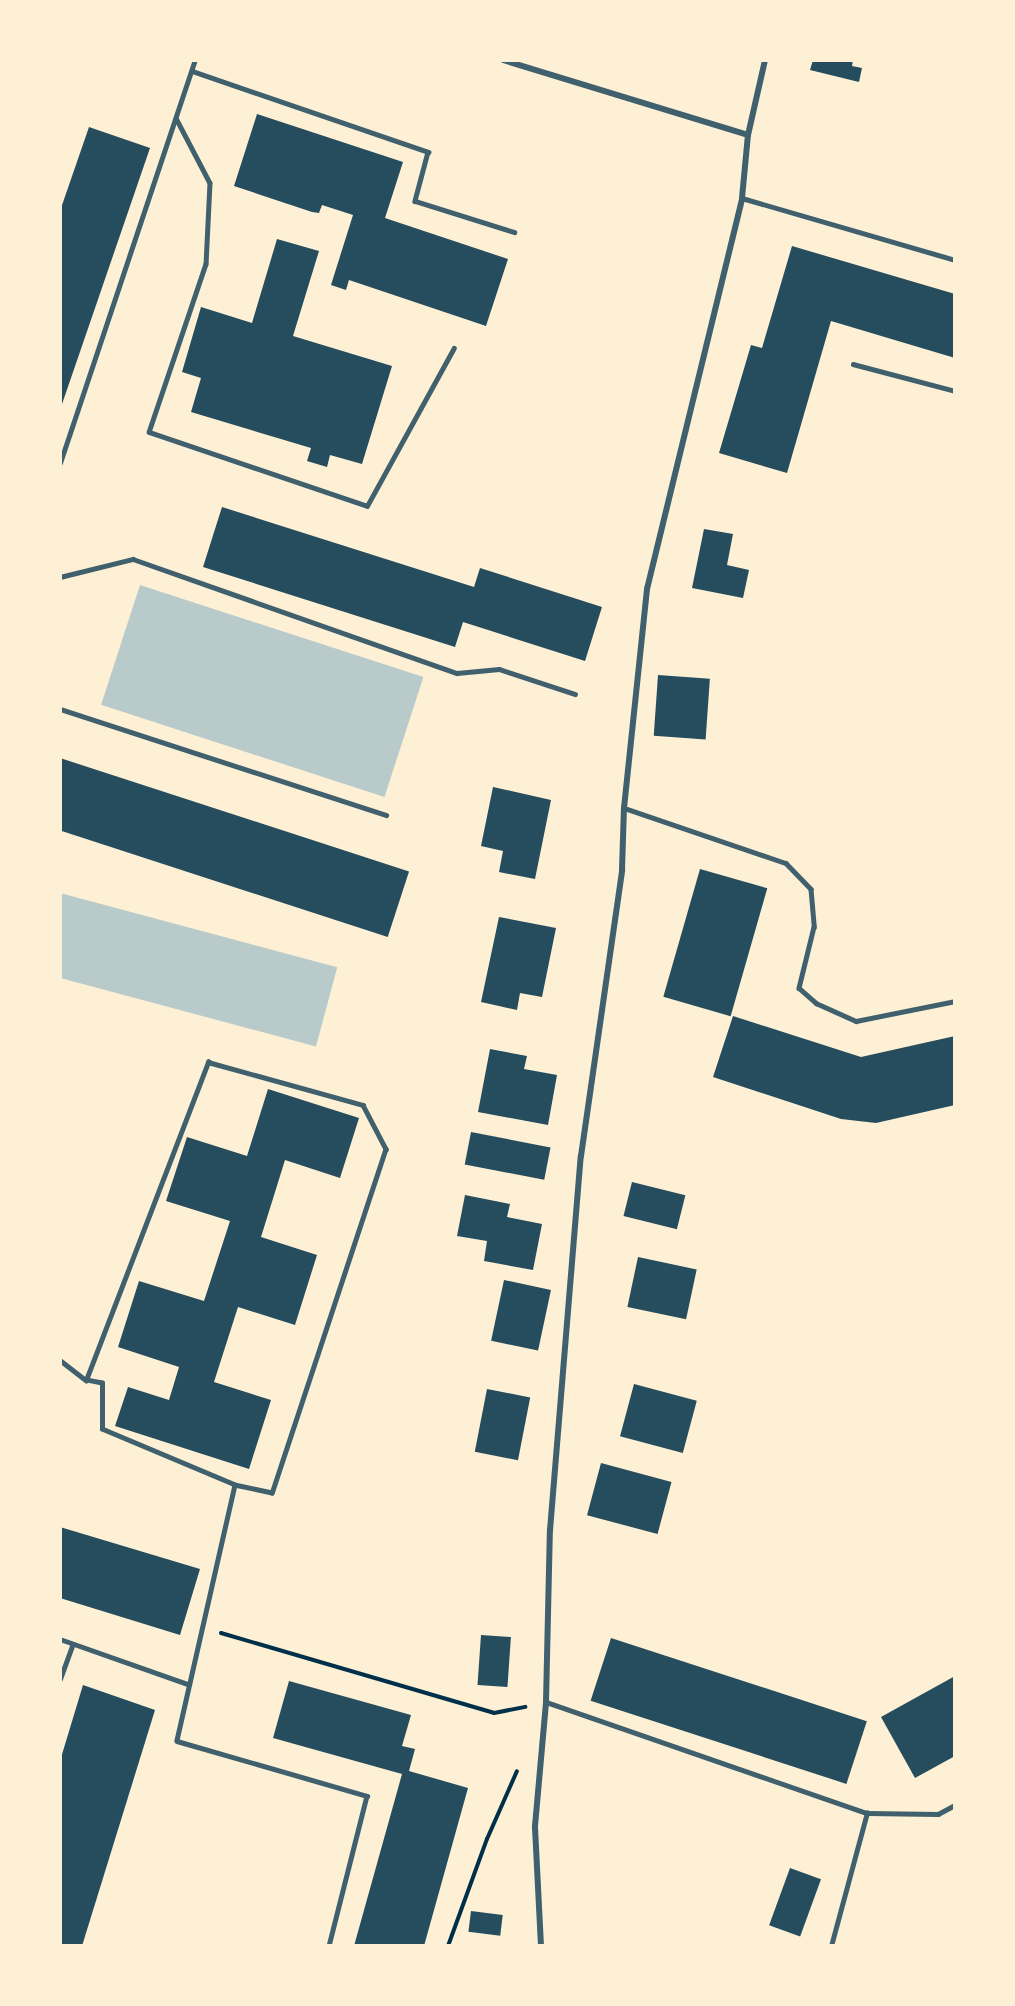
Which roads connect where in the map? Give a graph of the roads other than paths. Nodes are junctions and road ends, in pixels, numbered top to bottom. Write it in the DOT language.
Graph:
graph roads {
  1 [pos="195,60"];
  2 [pos="503,60"];
  3 [pos="765,60"];
  4 [pos="192,71"];
  5 [pos="176,118"];
  6 [pos="748,135"];
  7 [pos="742,198"];
  8 [pos="514,232"];
  9 [pos="955,260"];
  10 [pos="454,348"];
  11 [pos="853,364"];
  12 [pos="955,391"];
  13 [pos="60,463"];
  14 [pos="60,577"];
  15 [pos="575,694"];
  16 [pos="60,709"];
  17 [pos="624,808"];
  18 [pos="386,815"];
  19 [pos="955,1000"];
  20 [pos="60,1360"];
  21 [pos="86,1380"];
  22 [pos="234,1485"];
  23 [pos="60,1639"];
  24 [pos="73,1644"];
  25 [pos="60,1679"];
  26 [pos="188,1684"];
  27 [pos="546,1702"];
  28 [pos="955,1805"];
  29 [pos="867,1813"];
  30 [pos="329,1946"];
  31 [pos="541,1946"];
  32 [pos="711,1946"];
  33 [pos="831,1946"];
  1 -- 4 [label="lane"];
  2 -- 6 [label="street"];
  3 -- 6 [label="street"];
  4 -- 5 [label="lane"];
  4 -- 8 [label="lane"];
  5 -- 10 [label="lane"];
  5 -- 13 [label="lane"];
  6 -- 7 [label="street"];
  7 -- 9 [label="lane"];
  7 -- 17 [label="street"];
  11 -- 12 [label="lane"];
  14 -- 15 [label="lane"];
  16 -- 18 [label="lane"];
  17 -- 19 [label="lane"];
  17 -- 27 [label="street"];
  20 -- 21 [label="lane"];
  21 -- 22 [label="lane"];
  21 -- 22 [label="lane"];
  22 -- 26 [label="lane"];
  23 -- 24 [label="lane"];
  24 -- 25 [label="lane"];
  24 -- 26 [label="lane"];
  26 -- 30 [label="lane"];
  27 -- 29 [label="lane"];
  27 -- 31 [label="street"];
  28 -- 29 [label="lane"];
  29 -- 33 [label="lane"];
  31 -- 32 [label="lane"];
}
